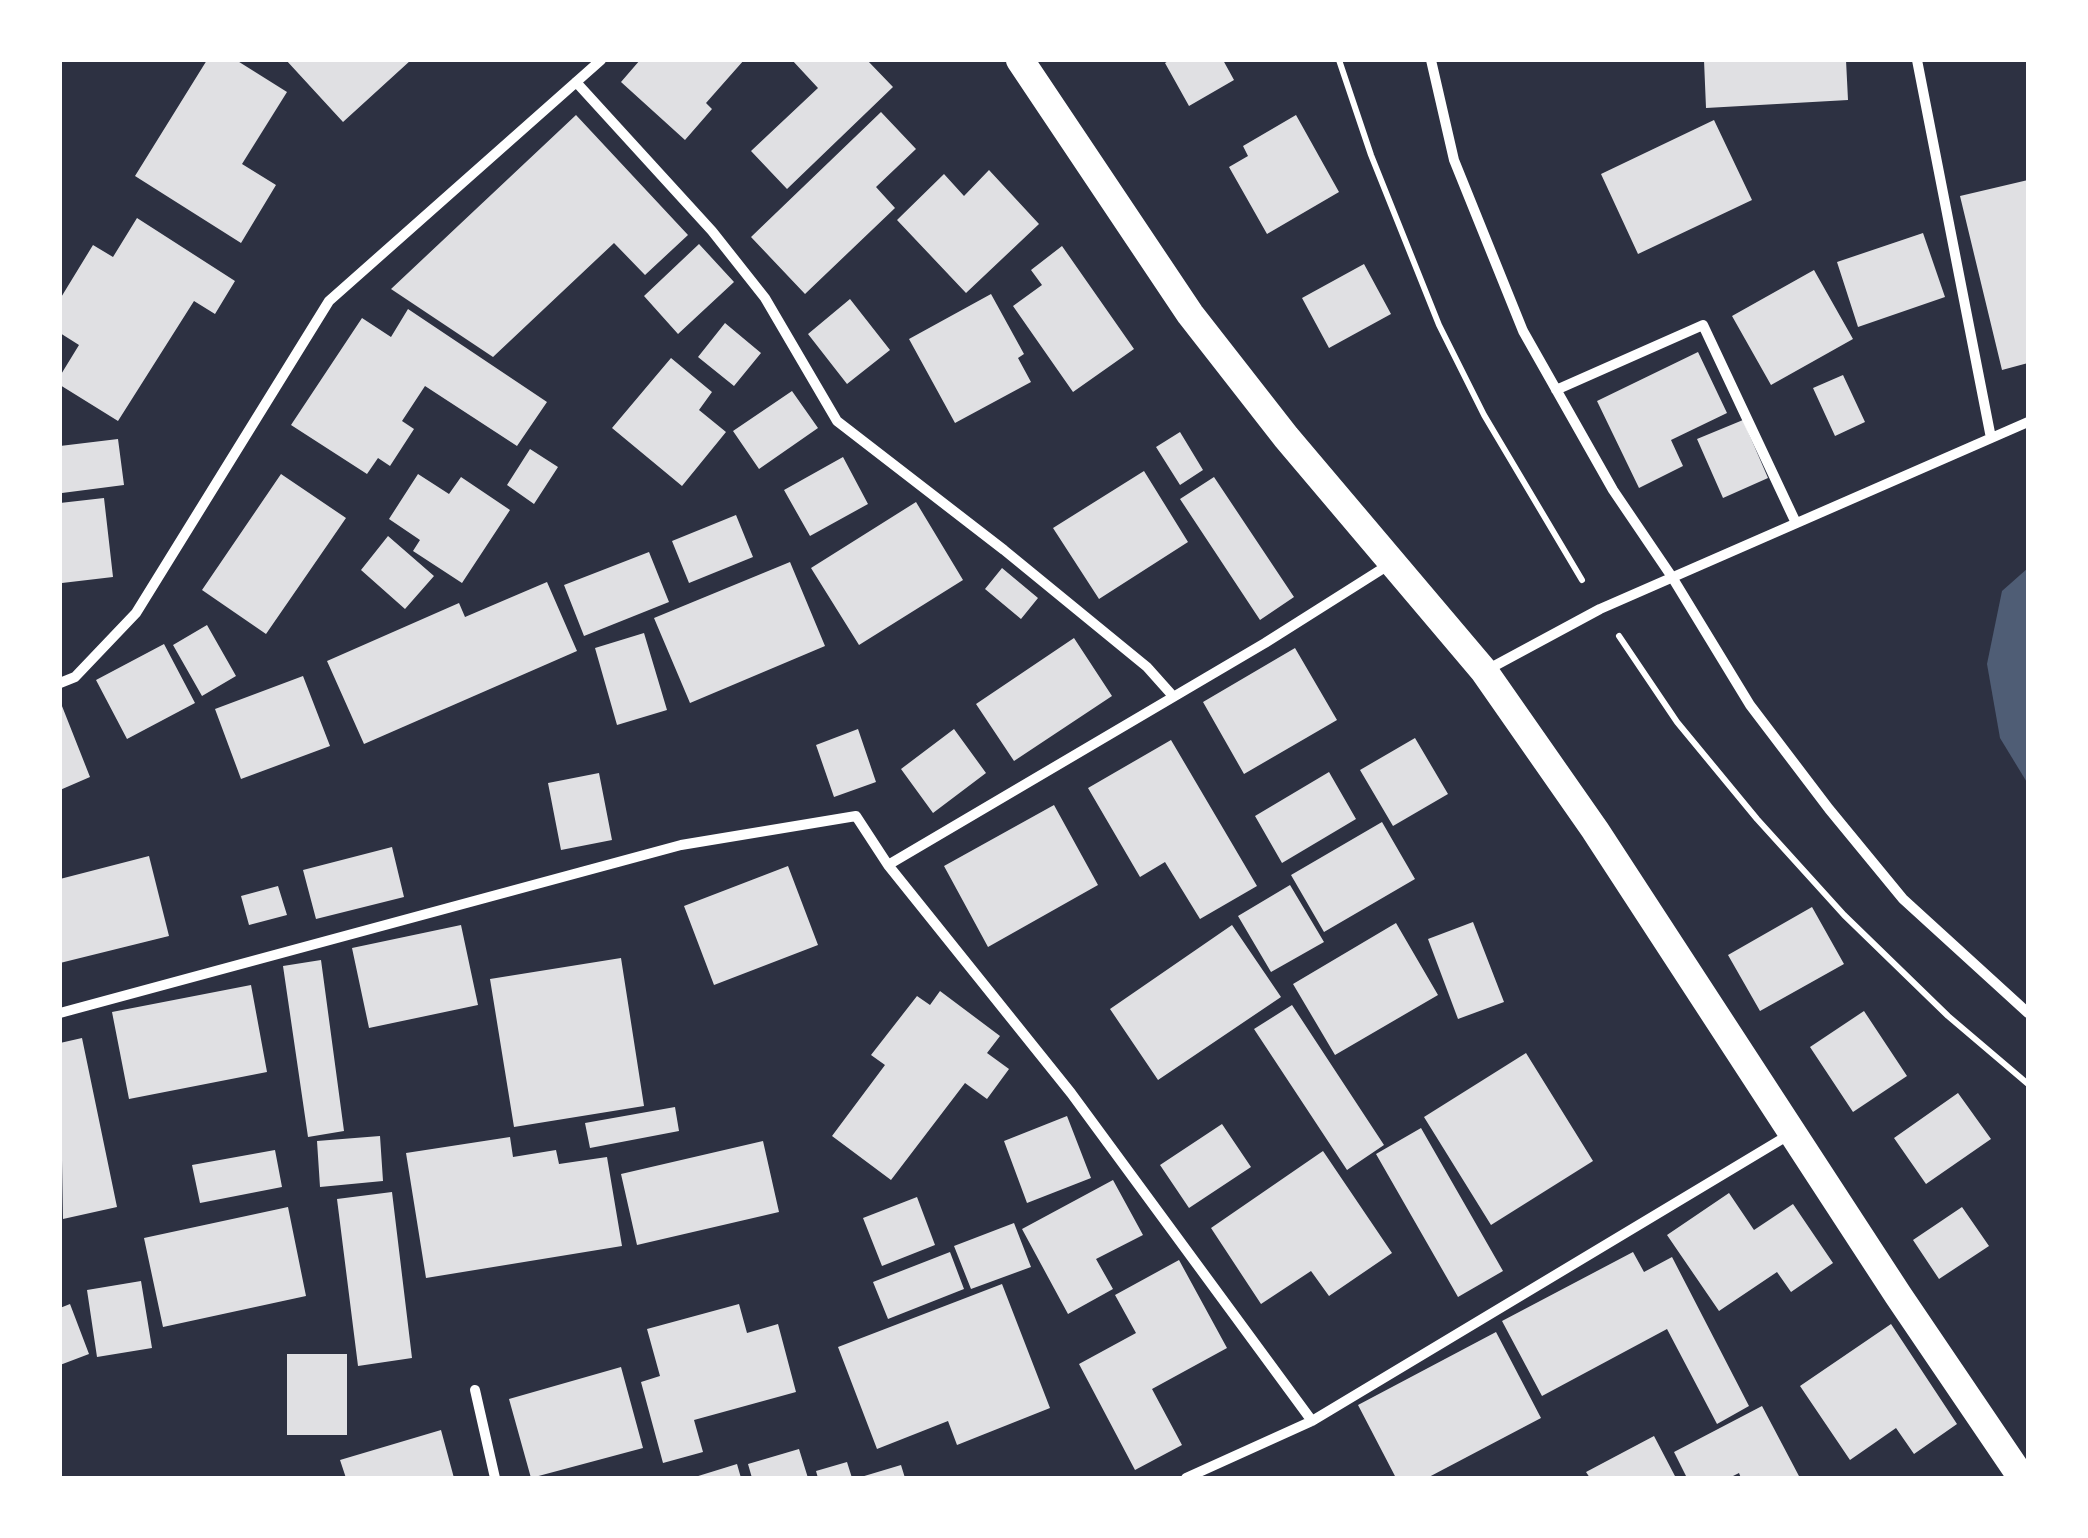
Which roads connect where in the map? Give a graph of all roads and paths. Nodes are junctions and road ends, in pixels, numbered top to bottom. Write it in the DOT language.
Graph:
graph roads {
  1 [pos="600,60"];
  2 [pos="1020,60"];
  3 [pos="1431,60"];
  4 [pos="1916,60"];
  5 [pos="576,82"];
  6 [pos="1556,390"];
  7 [pos="2028,422"];
  8 [pos="1991,438"];
  9 [pos="1796,522"];
  10 [pos="1394,562"];
  11 [pos="1672,576"];
  12 [pos="1484,671"];
  13 [pos="60,683"];
  14 [pos="1172,694"];
  15 [pos="888,865"];
  16 [pos="60,1013"];
  17 [pos="2028,1013"];
  18 [pos="1793,1132"];
  19 [pos="475,1390"];
  20 [pos="1312,1421"];
  21 [pos="494,1478"];
  22 [pos="1186,1478"];
  23 [pos="2022,1478"];
  1 -- 5 [label="street"];
  2 -- 10 [label="highway"];
  3 -- 6 [label="street"];
  4 -- 8 [label="street"];
  5 -- 13 [label="street"];
  5 -- 14 [label="street"];
  6 -- 9 [label="street"];
  6 -- 11 [label="street"];
  7 -- 8 [label="street"];
  8 -- 9 [label="street"];
  9 -- 11 [label="street"];
  10 -- 12 [label="highway"];
  10 -- 14 [label="street"];
  11 -- 12 [label="street"];
  11 -- 17 [label="street"];
  12 -- 18 [label="highway"];
  14 -- 15 [label="street"];
  15 -- 16 [label="street"];
  15 -- 20 [label="street"];
  18 -- 20 [label="street"];
  18 -- 23 [label="highway"];
  19 -- 21 [label="street"];
  20 -- 22 [label="street"];
}
